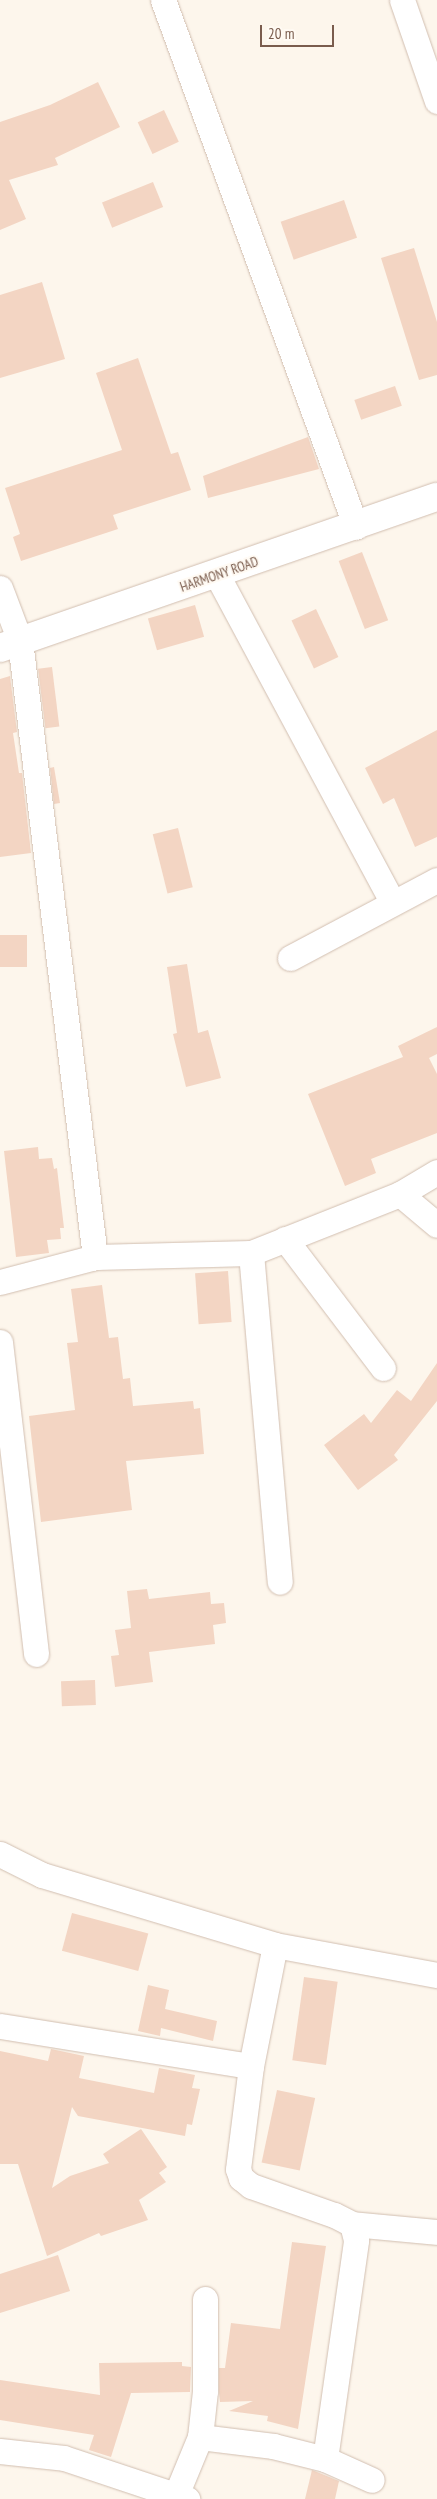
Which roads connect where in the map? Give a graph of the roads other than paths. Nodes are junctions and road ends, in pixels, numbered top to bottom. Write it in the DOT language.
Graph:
graph roads {
  1 [pos="163,0"];
  2 [pos="402,0"];
  3 [pos="437,101"];
  4 [pos="437,497"];
  5 [pos="356,527"];
  6 [pos="217,575"];
  7 [pos="0,588"];
  8 [pos="10,644"];
  9 [pos="437,880"];
  10 [pos="392,901"];
  11 [pos="290,958"];
  12 [pos="437,1172"];
  13 [pos="400,1194"];
  14 [pos="437,1225"];
  15 [pos="285,1239"];
  16 [pos="250,1253"];
  17 [pos="95,1257"];
  18 [pos="0,1282"];
  19 [pos="0,1342"];
  20 [pos="383,1368"];
  21 [pos="280,1582"];
  22 [pos="36,1654"];
  23 [pos="0,1854"];
  24 [pos="275,1945"];
  25 [pos="437,1974"];
  26 [pos="0,2026"];
  27 [pos="251,2066"];
  28 [pos="352,2224"];
  29 [pos="437,2232"];
  30 [pos="205,2299"];
  31 [pos="200,2437"];
  32 [pos="0,2451"];
  33 [pos="325,2459"];
  34 [pos="372,2480"];
  35 [pos="182,2497"];
  1 -- 5 [label="street"];
  2 -- 3 [label="street"];
  4 -- 5 [label="main road, HARMONY ROAD"];
  5 -- 6 [label="main road, HARMONY ROAD"];
  6 -- 8 [label="main road, HARMONY ROAD"];
  6 -- 10 [label="street"];
  7 -- 8 [label="street"];
  8 -- 17 [label="street"];
  9 -- 10 [label="street"];
  10 -- 11 [label="street"];
  12 -- 13 [label="street"];
  13 -- 14 [label="street"];
  13 -- 15 [label="street"];
  15 -- 16 [label="street"];
  15 -- 20 [label="street"];
  16 -- 17 [label="street"];
  16 -- 21 [label="street"];
  17 -- 18 [label="street"];
  19 -- 22 [label="street"];
  23 -- 24 [label="street"];
  24 -- 25 [label="street"];
  24 -- 27 [label="street"];
  26 -- 27 [label="street"];
  27 -- 28 [label="street"];
  28 -- 29 [label="street"];
  28 -- 33 [label="street"];
  30 -- 31 [label="street"];
  31 -- 33 [label="street"];
  31 -- 35 [label="street"];
  32 -- 35 [label="street"];
  33 -- 34 [label="street"];
}
